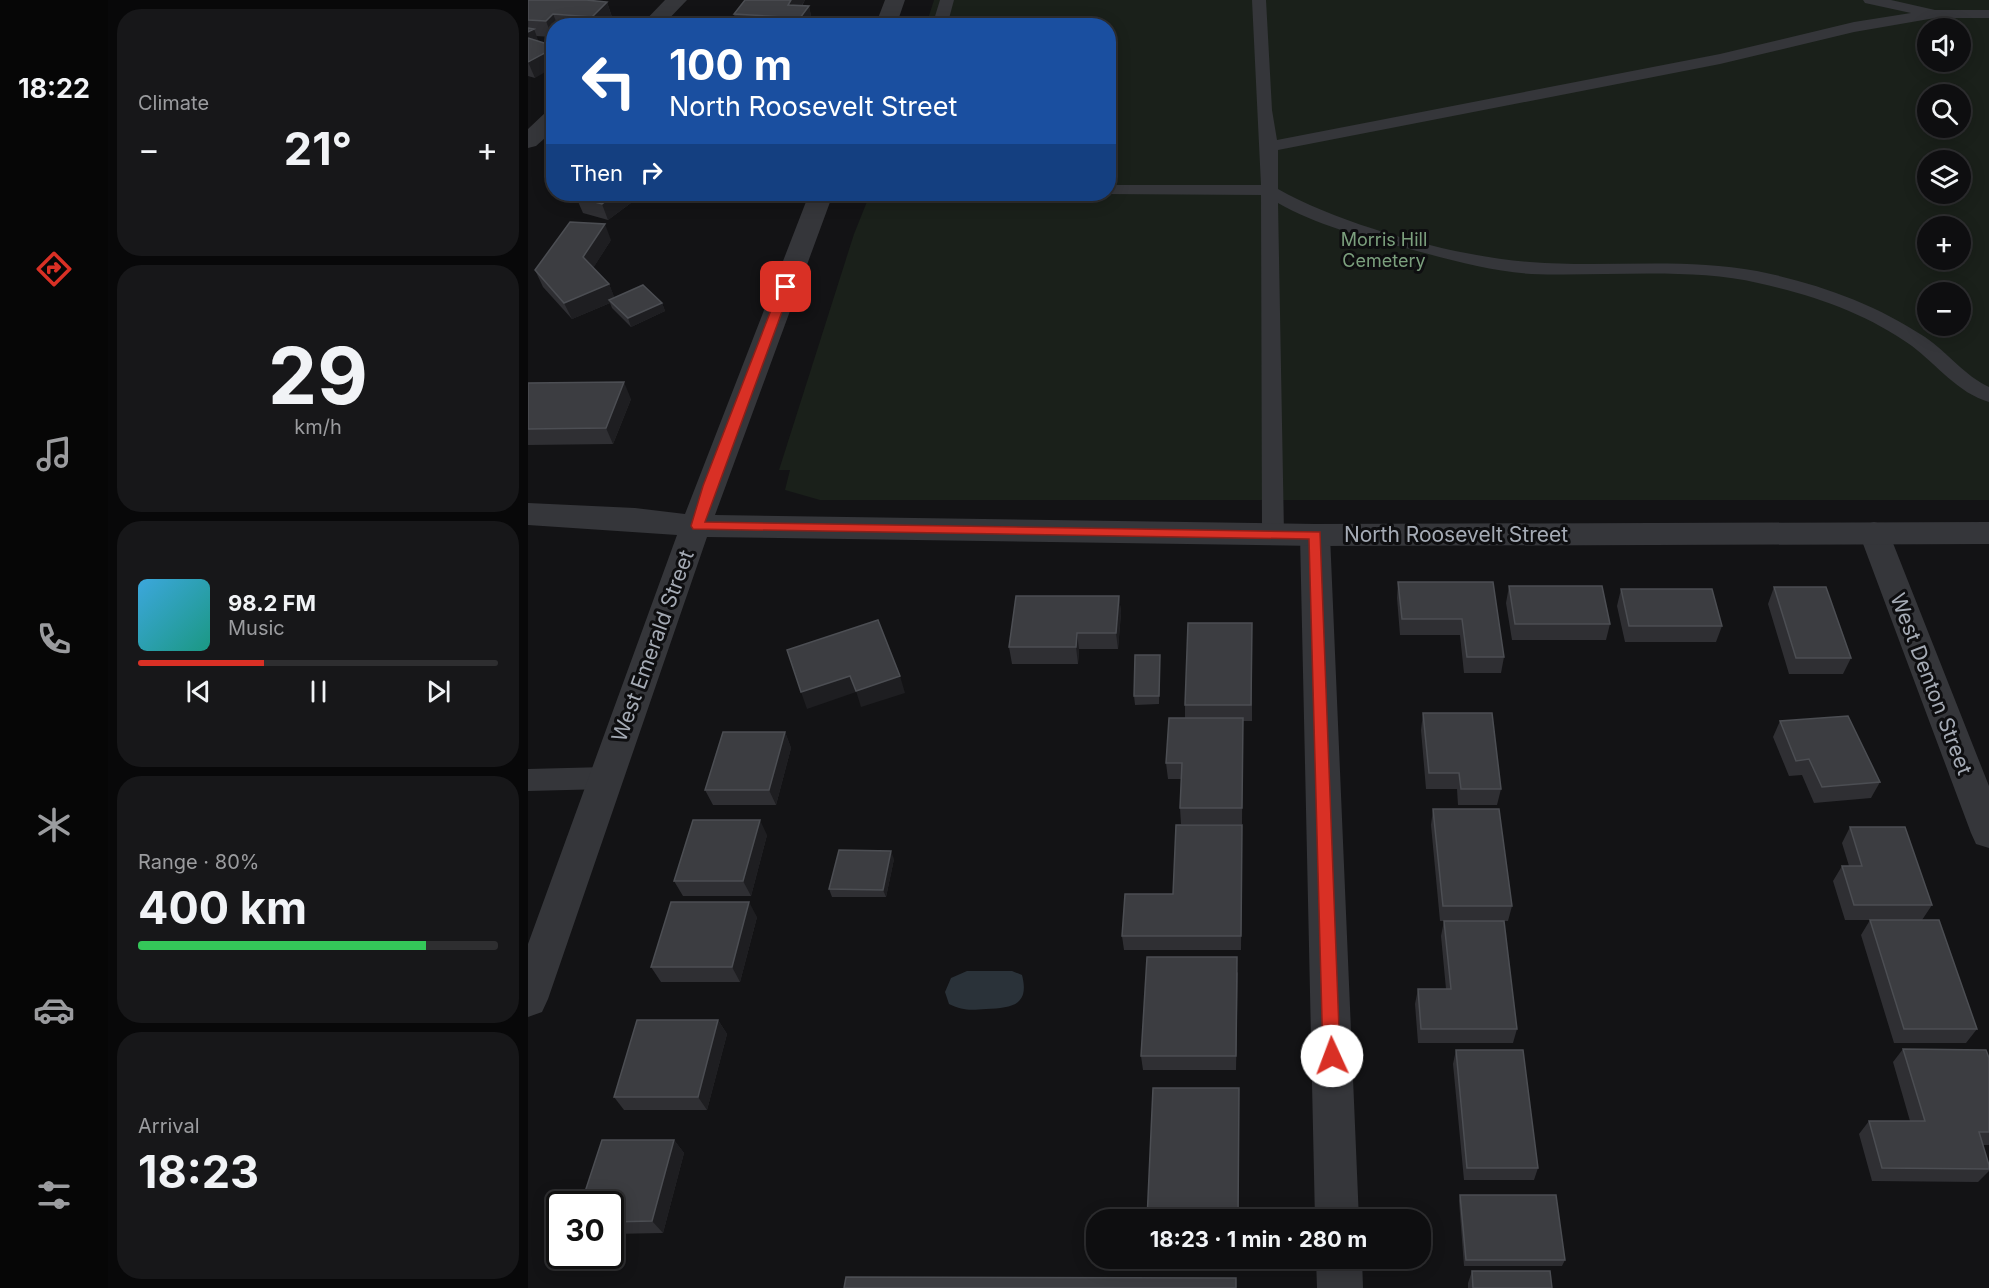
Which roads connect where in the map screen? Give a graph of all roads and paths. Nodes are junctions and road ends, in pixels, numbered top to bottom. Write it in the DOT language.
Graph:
graph roads {
  1 [pos="677,0"];
  2 [pos="895,0"];
  3 [pos="947,0"];
  4 [pos="1259,0"];
  5 [pos="1870,0"];
  6 [pos="1935,14"];
  7 [pos="1989,14"];
  8 [pos="658,18"];
  9 [pos="888,18"];
  10 [pos="941,18"];
  11 [pos="546,124"];
  12 [pos="528,141"];
  13 [pos="1269,147"];
  14 [pos="1116,190"];
  15 [pos="1268,190"];
  16 [pos="818,201"];
  17 [pos="1989,395"];
  18 [pos="528,514"];
  19 [pos="697,526"];
  20 [pos="1874,533"];
  21 [pos="1989,533"];
  22 [pos="1273,534"];
  23 [pos="1315,535"];
  24 [pos="606,778"];
  25 [pos="528,780"];
  26 [pos="1989,834"];
  27 [pos="528,999"];
  28 [pos="1337,1209"];
  29 [pos="1339,1269"];
  30 [pos="1340,1288"];
  1 -- 8 [label="street"];
  2 -- 9 [label="street"];
  3 -- 10 [label="lane"];
  4 -- 13 [label="lane"];
  5 -- 6 [label="lane"];
  6 -- 7 [label="lane"];
  6 -- 13 [label="lane"];
  11 -- 12 [label="street"];
  13 -- 15 [label="lane"];
  14 -- 15 [label="lane"];
  15 -- 17 [label="lane"];
  15 -- 22 [label="lane"];
  16 -- 19 [label="street, West Emerald Street"];
  18 -- 19 [label="street, North Roosevelt Street"];
  19 -- 22 [label="street, North Roosevelt Street"];
  19 -- 24 [label="street, West Emerald Street"];
  20 -- 21 [label="street, North Roosevelt Street"];
  20 -- 23 [label="street, North Roosevelt Street"];
  20 -- 26 [label="street, West Denton Street"];
  22 -- 23 [label="street, North Roosevelt Street"];
  23 -- 28 [label="street"];
  24 -- 25 [label="lane"];
  24 -- 27 [label="street, West Emerald Street"];
  29 -- 30 [label="street"];
}
